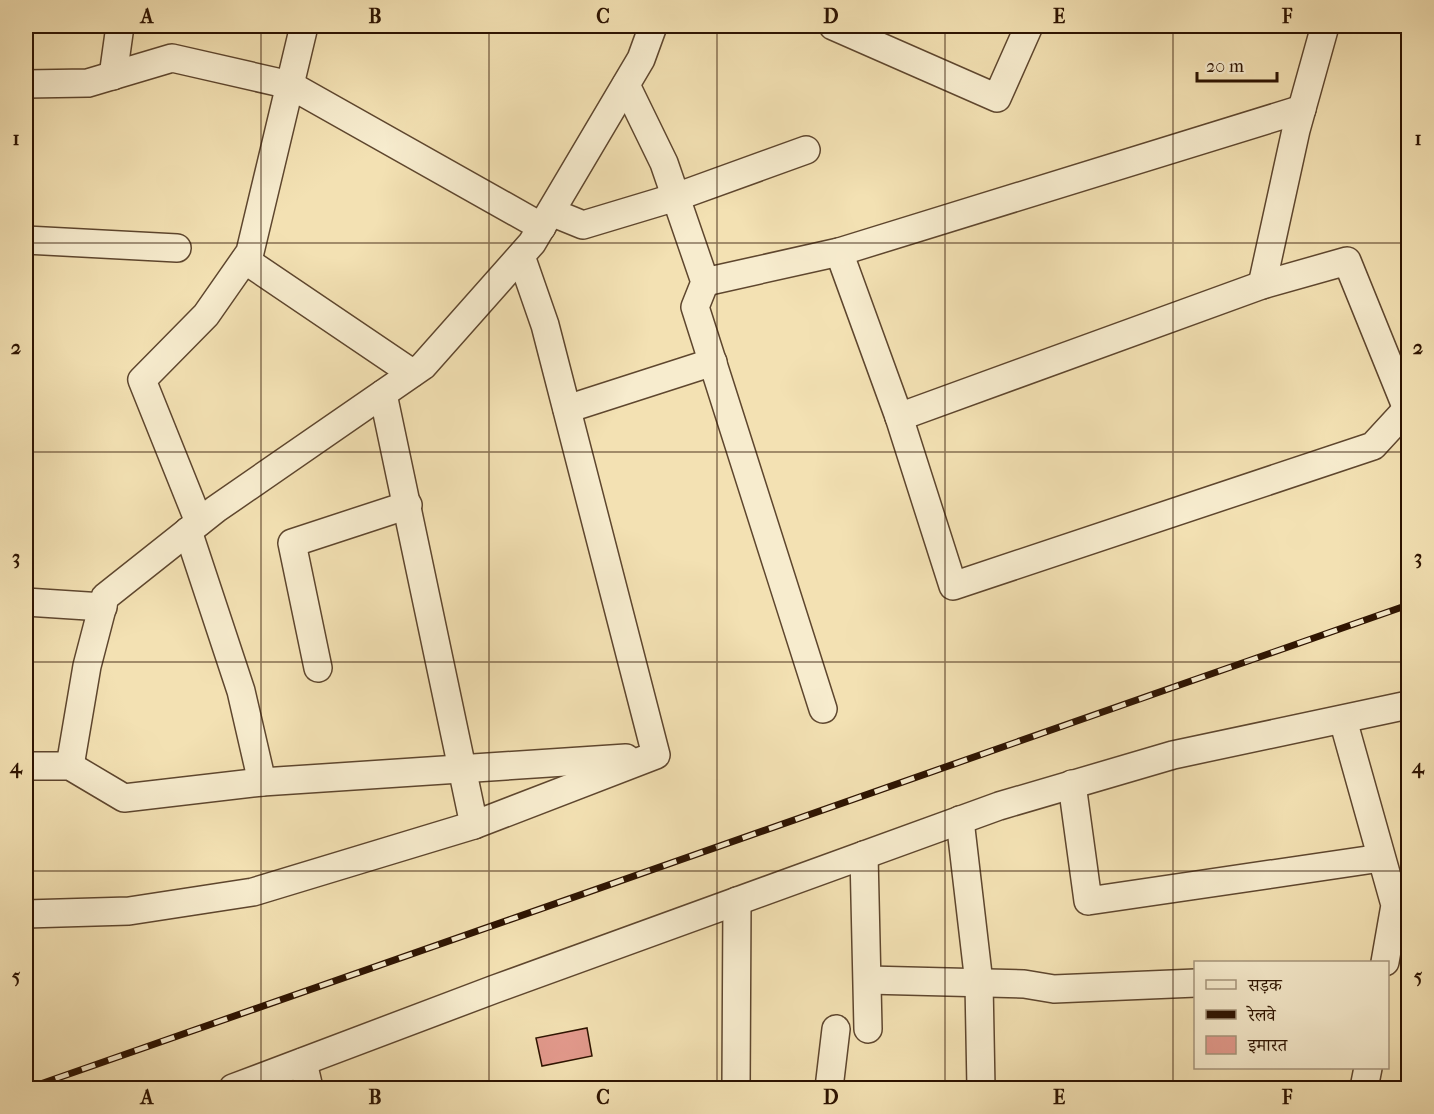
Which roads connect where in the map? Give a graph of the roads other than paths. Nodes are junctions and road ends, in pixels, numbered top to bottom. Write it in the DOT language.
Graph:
graph roads {
  1 [pos="120,26"];
  2 [pos="304,26"];
  3 [pos="653,26"];
  4 [pos="833,26"];
  5 [pos="1029,26"];
  6 [pos="1326,26"];
  7 [pos="113,76"];
  8 [pos="26,84"];
  9 [pos="290,85"];
  10 [pos="626,85"];
  11 [pos="1302,109"];
  12 [pos="806,150"];
  13 [pos="676,197"];
  14 [pos="546,219"];
  15 [pos="26,240"];
  16 [pos="177,248"];
  17 [pos="839,252"];
  18 [pos="521,256"];
  19 [pos="245,260"];
  20 [pos="705,282"];
  21 [pos="1262,285"];
  22 [pos="713,362"];
  23 [pos="412,373"];
  24 [pos="383,394"];
  25 [pos="567,409"];
  26 [pos="1408,409"];
  27 [pos="899,417"];
  28 [pos="408,505"];
  29 [pos="194,527"];
  30 [pos="26,602"];
  31 [pos="103,607"];
  32 [pos="318,668"];
  33 [pos="1408,705"];
  34 [pos="823,709"];
  35 [pos="1343,720"];
  36 [pos="656,755"];
  37 [pos="26,766"];
  38 [pos="70,766"];
  39 [pos="462,770"];
  40 [pos="262,782"];
  41 [pos="1072,784"];
  42 [pos="960,820"];
  43 [pos="474,825"];
  44 [pos="864,855"];
  45 [pos="1381,858"];
  46 [pos="737,901"];
  47 [pos="26,914"];
  48 [pos="1385,961"];
  49 [pos="868,980"];
  50 [pos="979,983"];
  51 [pos="1194,983"];
  52 [pos="836,1029"];
  53 [pos="868,1029"];
  54 [pos="303,1062"];
  55 [pos="1368,1069"];
  56 [pos="233,1089"];
  57 [pos="309,1089"];
  58 [pos="736,1089"];
  59 [pos="829,1089"];
  60 [pos="981,1089"];
  61 [pos="1364,1089"];
  1 -- 7 [label="street"];
  2 -- 9 [label="street"];
  3 -- 10 [label="street"];
  4 -- 5 [label="street"];
  6 -- 11 [label="street"];
  7 -- 8 [label="street"];
  7 -- 9 [label="street"];
  9 -- 14 [label="street"];
  9 -- 19 [label="street"];
  10 -- 13 [label="street"];
  10 -- 14 [label="street"];
  11 -- 17 [label="street"];
  11 -- 21 [label="street"];
  12 -- 13 [label="street"];
  13 -- 14 [label="street"];
  13 -- 20 [label="street"];
  14 -- 18 [label="street"];
  15 -- 16 [label="street"];
  17 -- 20 [label="street"];
  17 -- 27 [label="street"];
  18 -- 23 [label="street"];
  18 -- 25 [label="street"];
  19 -- 23 [label="street"];
  19 -- 29 [label="street"];
  20 -- 22 [label="street"];
  21 -- 26 [label="street"];
  21 -- 27 [label="street"];
  22 -- 25 [label="street"];
  22 -- 34 [label="street"];
  23 -- 24 [label="street"];
  24 -- 28 [label="street"];
  24 -- 29 [label="street"];
  25 -- 36 [label="street"];
  26 -- 27 [label="street"];
  28 -- 32 [label="street"];
  28 -- 39 [label="street"];
  29 -- 31 [label="street"];
  29 -- 40 [label="street"];
  30 -- 31 [label="street"];
  31 -- 38 [label="street"];
  33 -- 35 [label="street"];
  35 -- 41 [label="street"];
  35 -- 45 [label="street"];
  36 -- 39 [label="street"];
  36 -- 43 [label="street"];
  37 -- 38 [label="street"];
  38 -- 40 [label="street"];
  39 -- 40 [label="street"];
  39 -- 43 [label="street"];
  41 -- 42 [label="street"];
  41 -- 45 [label="street"];
  42 -- 44 [label="street"];
  42 -- 50 [label="street"];
  43 -- 47 [label="street"];
  44 -- 46 [label="street"];
  44 -- 49 [label="street"];
  45 -- 48 [label="street"];
  46 -- 54 [label="street"];
  46 -- 58 [label="street"];
  49 -- 50 [label="street"];
  49 -- 53 [label="street"];
  50 -- 51 [label="street"];
  50 -- 60 [label="street"];
  52 -- 59 [label="street"];
  54 -- 56 [label="street"];
  54 -- 57 [label="street"];
  55 -- 61 [label="street"];
}
